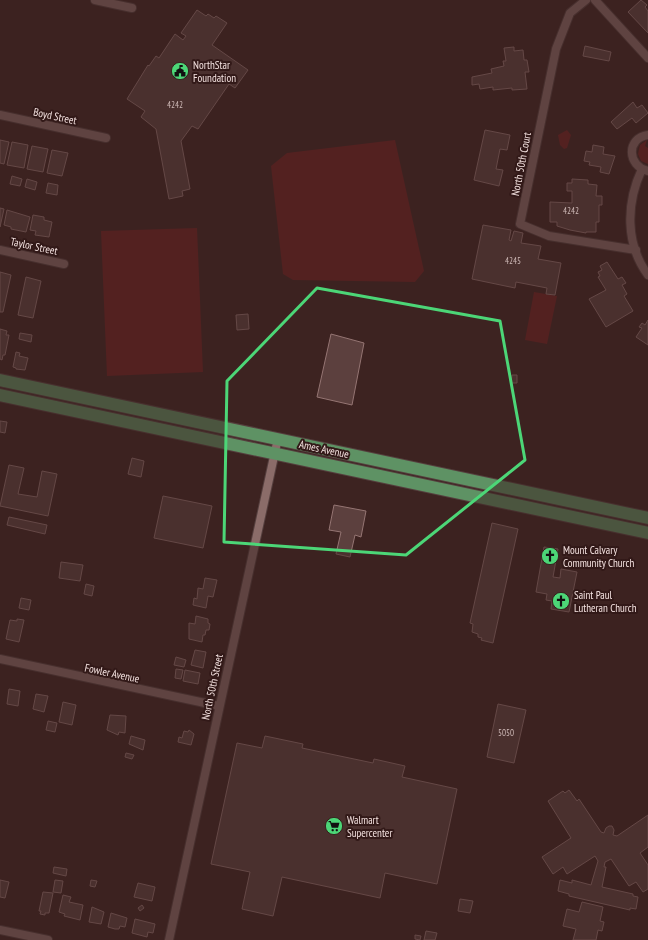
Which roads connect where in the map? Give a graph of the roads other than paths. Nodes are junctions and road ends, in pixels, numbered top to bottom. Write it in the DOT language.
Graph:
graph roads {
  1 [pos="95,0"];
  2 [pos="586,0"];
  3 [pos="595,0"];
  4 [pos="132,8"];
  5 [pos="648,58"];
  6 [pos="0,115"];
  7 [pos="648,135"];
  8 [pos="106,138"];
  9 [pos="645,170"];
  10 [pos="0,250"];
  11 [pos="636,250"];
  12 [pos="64,264"];
  13 [pos="648,275"];
  14 [pos="0,380"];
  15 [pos="0,395"];
  16 [pos="278,438"];
  17 [pos="274,453"];
  18 [pos="648,518"];
  19 [pos="648,533"];
  20 [pos="0,660"];
  21 [pos="219,706"];
  22 [pos="0,930"];
  23 [pos="48,940"];
  24 [pos="169,940"];
  1 -- 4 [label="street"];
  2 -- 11 [label="street, North 50th Court"];
  3 -- 5 [label="street"];
  6 -- 8 [label="street, Boyd Street"];
  7 -- 9 [label="street"];
  9 -- 11 [label="street"];
  10 -- 12 [label="street, Taylor Street"];
  11 -- 13 [label="street"];
  14 -- 16 [label="main road, Ames Avenue"];
  15 -- 17 [label="main road, Ames Avenue"];
  16 -- 17 [label="street, North 50th Street"];
  16 -- 18 [label="main road, Ames Avenue"];
  17 -- 19 [label="main road, Ames Avenue"];
  17 -- 21 [label="street, North 50th Street"];
  20 -- 21 [label="street, Fowler Avenue"];
  21 -- 24 [label="street, North 50th Street"];
  22 -- 23 [label="street"];
}
